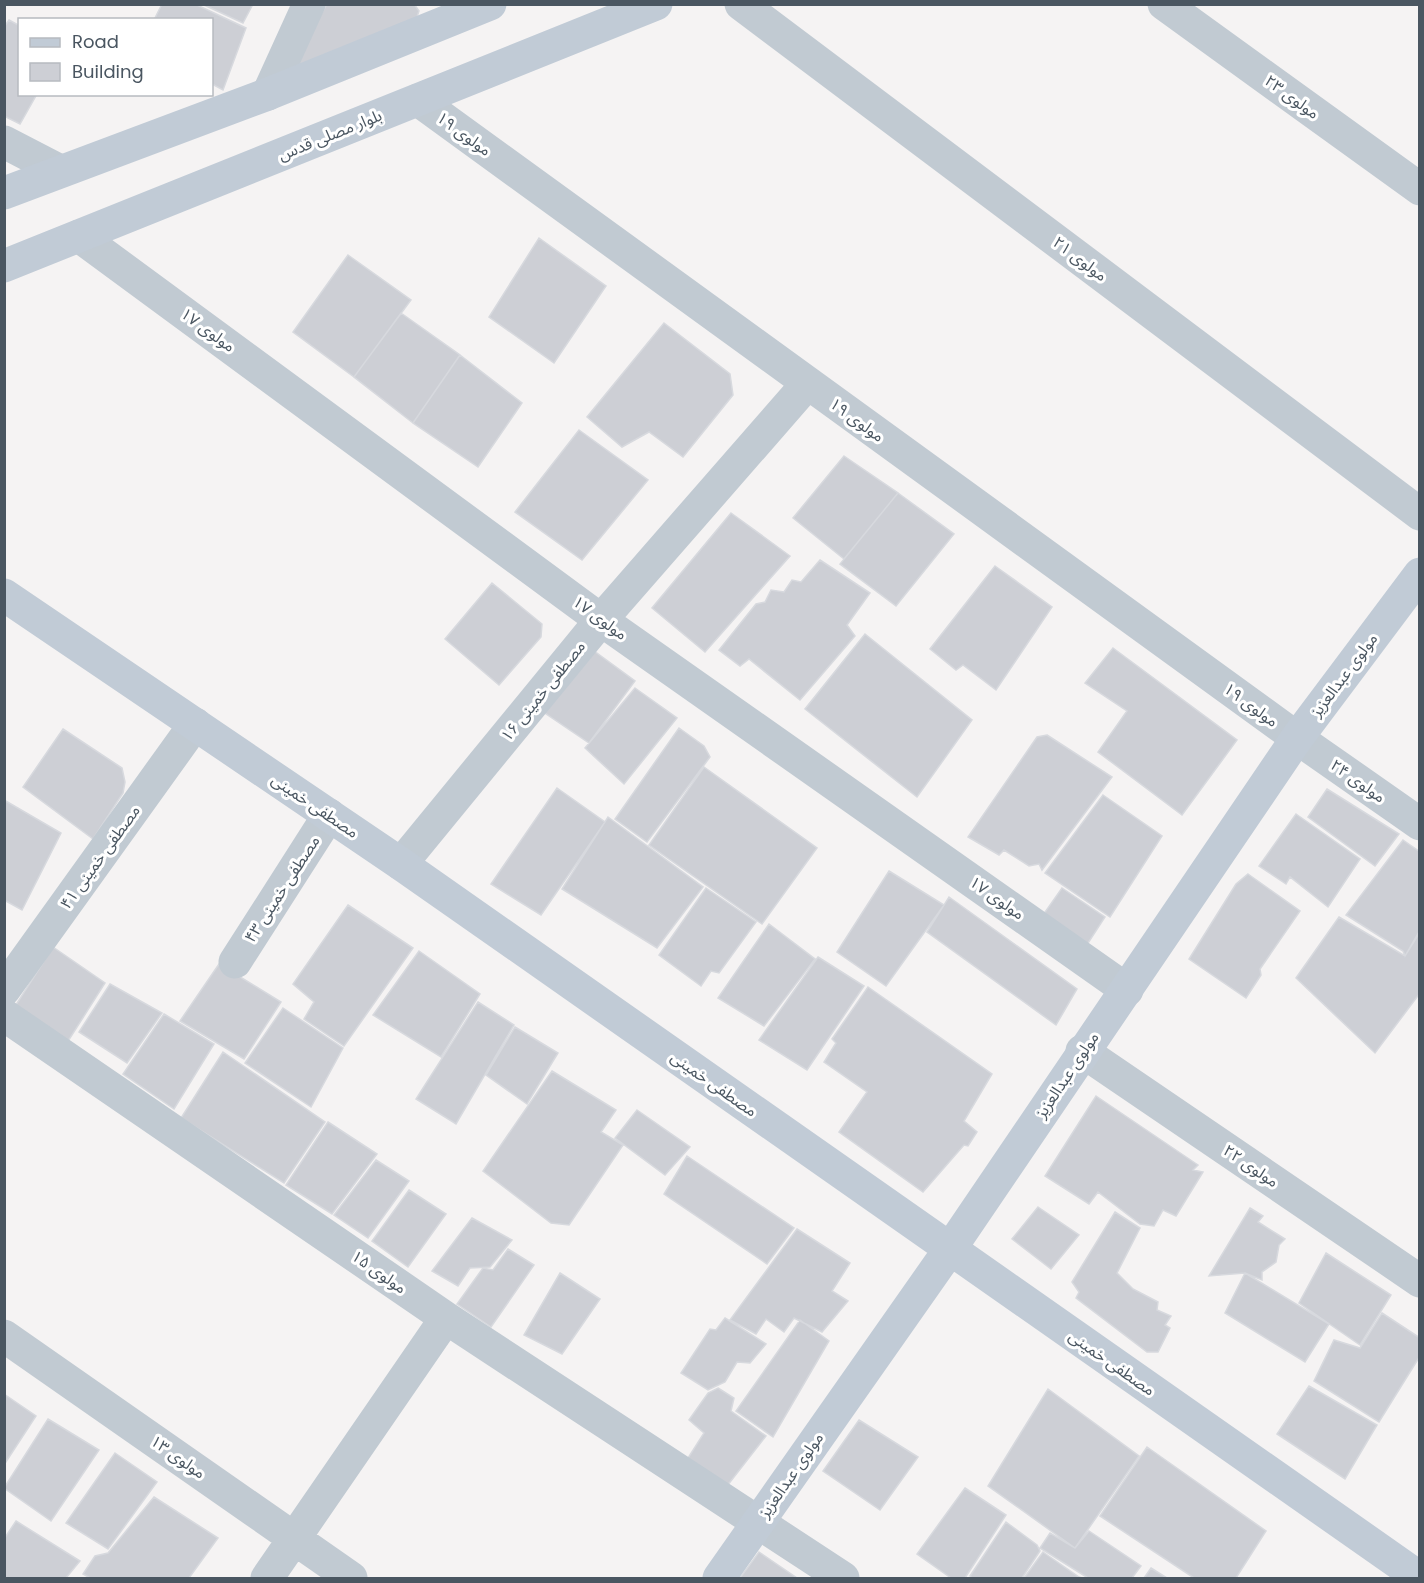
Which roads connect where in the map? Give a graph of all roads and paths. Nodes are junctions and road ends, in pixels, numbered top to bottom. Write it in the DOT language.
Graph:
graph roads {
  1 [pos="309,4"];
  2 [pos="490,4"];
  3 [pos="656,4"];
  4 [pos="741,4"];
  5 [pos="1164,4"];
  6 [pos="268,94"];
  7 [pos="418,100"];
  8 [pos="4,142"];
  9 [pos="60,171"];
  10 [pos="1419,189"];
  11 [pos="4,193"];
  12 [pos="79,236"];
  13 [pos="4,266"];
  14 [pos="807,384"];
  15 [pos="1419,514"];
  16 [pos="1419,574"];
  17 [pos="4,595"];
  18 [pos="602,620"];
  19 [pos="195,724"];
  20 [pos="1298,738"];
  21 [pos="329,815"];
  22 [pos="1419,824"];
  23 [pos="400,864"];
  24 [pos="235,962"];
  25 [pos="4,990"];
  26 [pos="1127,990"];
  27 [pos="4,1015"];
  28 [pos="1082,1052"];
  29 [pos="950,1249"];
  30 [pos="1419,1281"];
  31 [pos="446,1318"];
  32 [pos="4,1336"];
  33 [pos="758,1522"];
  34 [pos="294,1539"];
  35 [pos="267,1578"];
  36 [pos="351,1578"];
  37 [pos="719,1578"];
  38 [pos="843,1578"];
  39 [pos="1419,1578"];
  1 -- 6 [label="street"];
  2 -- 6 [label="main road"];
  3 -- 7 [label="main road, بلوار مصلی قدس"];
  4 -- 15 [label="street, مولوی ۲۱"];
  5 -- 10 [label="street, مولوی ۲۳"];
  6 -- 9 [label="main road"];
  7 -- 12 [label="main road, بلوار مصلی قدس"];
  7 -- 14 [label="street, مولوی ۱۹"];
  8 -- 9 [label="street"];
  9 -- 11 [label="main road"];
  12 -- 13 [label="main road, بلوار مصلی قدس"];
  12 -- 18 [label="street, مولوی ۱۷"];
  14 -- 18 [label="street, مصطفی خمینی ۱۶"];
  14 -- 20 [label="street, مولوی ۱۹"];
  16 -- 20 [label="main road, مولوی عبدالعزیز"];
  17 -- 19 [label="main road, مصطفی خمینی"];
  18 -- 23 [label="street, مصطفی خمینی ۱۶"];
  18 -- 26 [label="street, مولوی ۱۷"];
  19 -- 21 [label="main road, مصطفی خمینی"];
  19 -- 25 [label="street, مصطفی خمینی ۴۱"];
  20 -- 22 [label="street, مولوی ۲۴"];
  20 -- 26 [label="main road, مولوی عبدالعزیز"];
  21 -- 23 [label="main road, مصطفی خمینی"];
  21 -- 24 [label="street, مصطفی خمینی ۴۳"];
  23 -- 29 [label="main road, مصطفی خمینی"];
  26 -- 28 [label="main road, مولوی عبدالعزیز"];
  27 -- 31 [label="street, مولوی ۱۵"];
  28 -- 29 [label="main road, مولوی عبدالعزیز"];
  28 -- 30 [label="street, مولوی ۲۲"];
  29 -- 33 [label="main road, مولوی عبدالعزیز"];
  29 -- 39 [label="main road, مصطفی خمینی"];
  31 -- 33 [label="street, مولوی ۱۵"];
  31 -- 34 [label="street"];
  32 -- 34 [label="street, مولوی ۱۳"];
  33 -- 37 [label="main road, مولوی عبدالعزیز"];
  33 -- 38 [label="street, مولوی ۱۵"];
  34 -- 35 [label="street"];
  34 -- 36 [label="street, مولوی ۱۳"];
}
